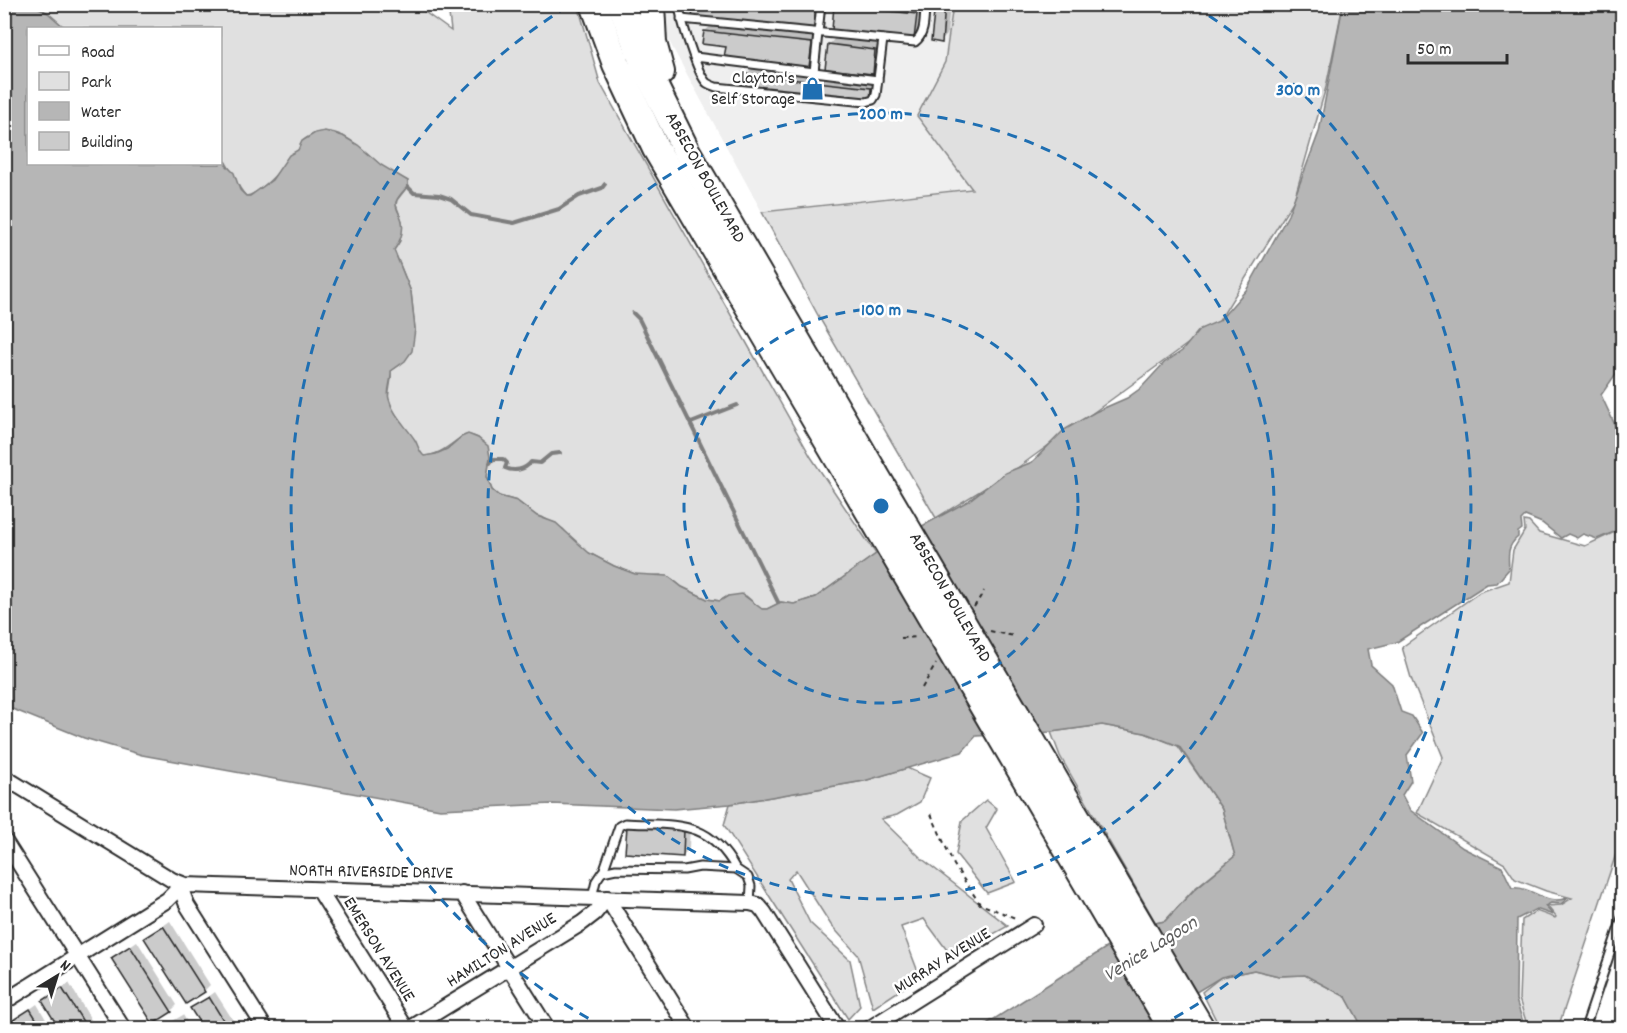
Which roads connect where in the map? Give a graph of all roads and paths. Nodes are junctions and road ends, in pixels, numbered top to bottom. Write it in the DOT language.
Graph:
graph roads {
  1 [pos="594,4"];
  2 [pos="621,4"];
  3 [pos="651,4"];
  4 [pos="679,4"];
  5 [pos="821,4"];
  6 [pos="925,4"];
  7 [pos="681,19"];
  8 [pos="818,32"];
  9 [pos="882,39"];
  10 [pos="695,57"];
  11 [pos="814,72"];
  12 [pos="878,80"];
  13 [pos="686,150"];
  14 [pos="865,480"];
  15 [pos="4,777"];
  16 [pos="931,814"];
  17 [pos="4,840"];
  18 [pos="736,869"];
  19 [pos="603,872"];
  20 [pos="179,884"];
  21 [pos="319,890"];
  22 [pos="462,893"];
  23 [pos="592,898"];
  24 [pos="607,898"];
  25 [pos="750,903"];
  26 [pos="1623,918"];
  27 [pos="1034,925"];
  28 [pos="78,956"];
  29 [pos="510,968"];
  30 [pos="4,1002"];
  31 [pos="1183,1022"];
  32 [pos="123,1029"];
  33 [pos="265,1029"];
  34 [pos="406,1029"];
  35 [pos="411,1029"];
  36 [pos="548,1029"];
  37 [pos="688,1029"];
  38 [pos="837,1029"];
  39 [pos="870,1029"];
  40 [pos="1585,1029"];
  1 -- 14 [label="highway, ABSECON BOULEVARD"];
  2 -- 13 [label="highway, ABSECON BOULEVARD"];
  3 -- 13 [label="highway"];
  4 -- 7 [label="lane"];
  5 -- 8 [label="lane"];
  6 -- 9 [label="lane"];
  7 -- 8 [label="lane"];
  7 -- 10 [label="lane"];
  8 -- 9 [label="lane"];
  8 -- 11 [label="lane"];
  9 -- 12 [label="lane"];
  10 -- 11 [label="lane"];
  10 -- 12 [label="lane"];
  11 -- 12 [label="lane"];
  13 -- 14 [label="highway, ABSECON BOULEVARD"];
  14 -- 31 [label="highway, ABSECON BOULEVARD, bridge"];
  15 -- 20 [label="street, NORTH RIVERSIDE DRIVE"];
  16 -- 27 [label="path"];
  17 -- 28 [label="street"];
  18 -- 19 [label="lane"];
  18 -- 19 [label="lane"];
  18 -- 25 [label="lane"];
  19 -- 23 [label="lane"];
  20 -- 21 [label="street, NORTH RIVERSIDE DRIVE"];
  20 -- 28 [label="street"];
  20 -- 33 [label="street"];
  21 -- 22 [label="street, NORTH RIVERSIDE DRIVE"];
  21 -- 34 [label="street, EMERSON AVENUE"];
  22 -- 23 [label="street, NORTH RIVERSIDE DRIVE"];
  22 -- 29 [label="street"];
  23 -- 24 [label="street, NORTH RIVERSIDE DRIVE"];
  24 -- 25 [label="street, NORTH RIVERSIDE DRIVE"];
  24 -- 29 [label="street, HAMILTON AVENUE"];
  24 -- 37 [label="street"];
  25 -- 38 [label="street"];
  26 -- 40 [label="lane"];
  27 -- 39 [label="street, MURRAY AVENUE"];
  28 -- 30 [label="street"];
  28 -- 32 [label="street"];
  29 -- 35 [label="street, HAMILTON AVENUE"];
  29 -- 36 [label="street"];
}
